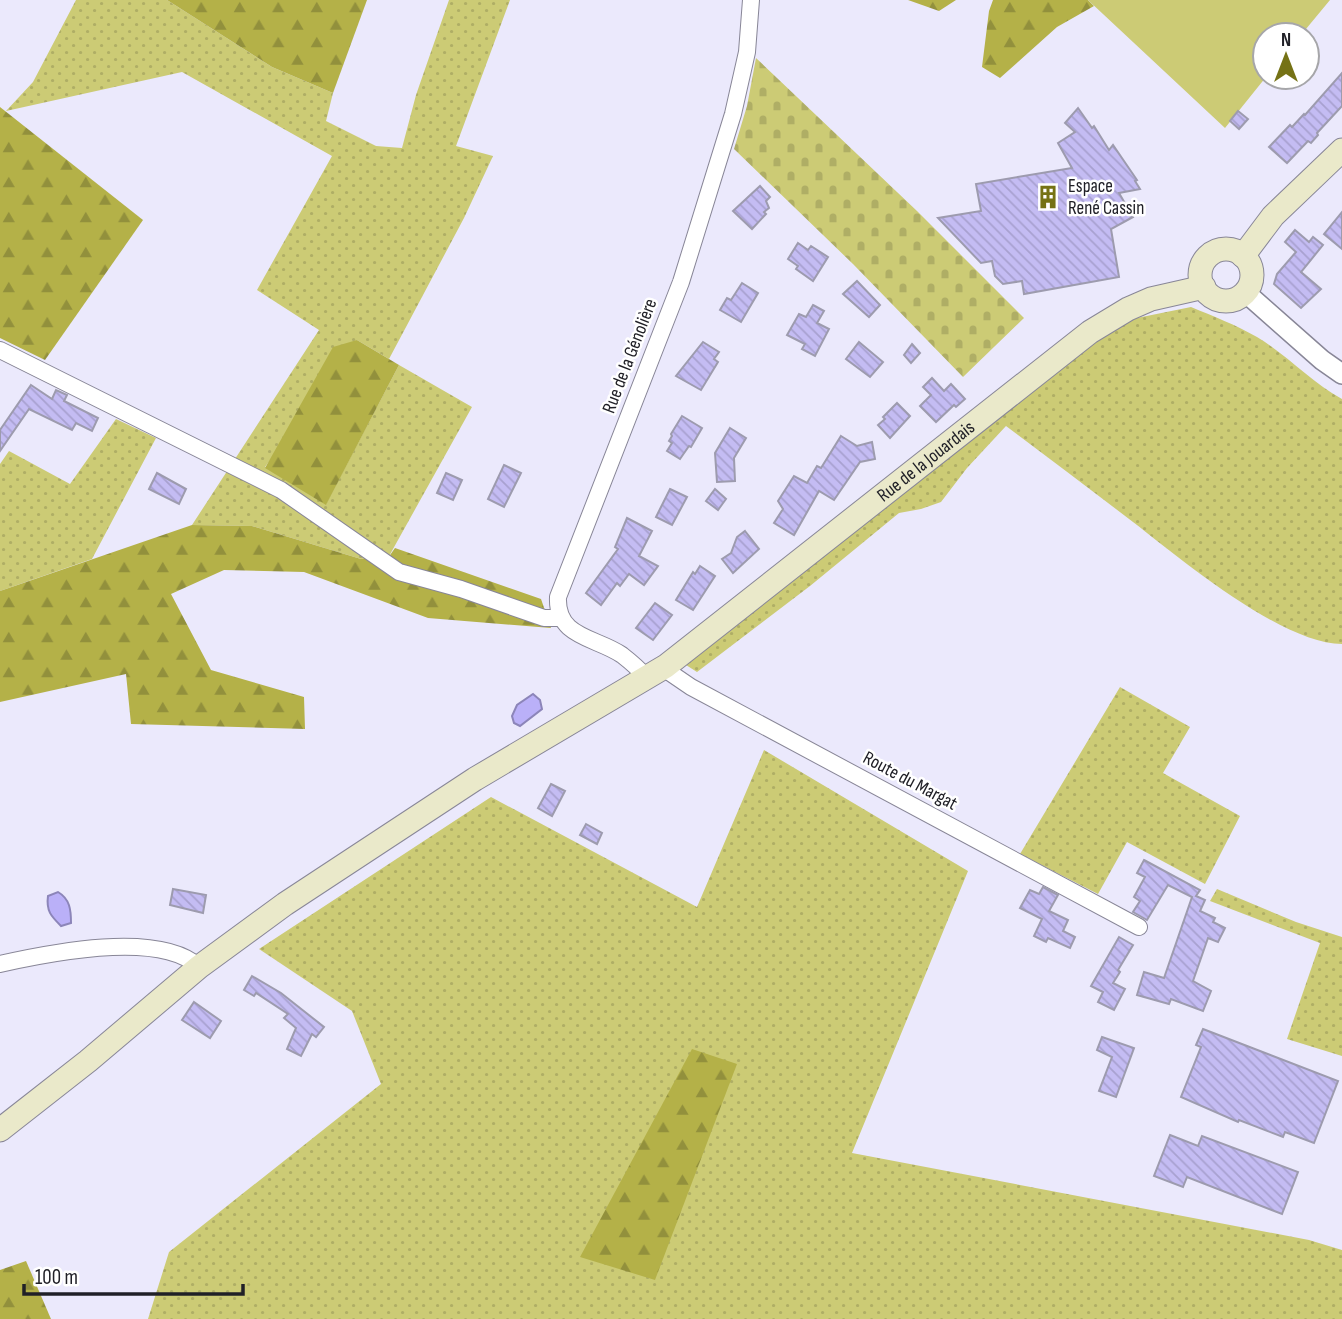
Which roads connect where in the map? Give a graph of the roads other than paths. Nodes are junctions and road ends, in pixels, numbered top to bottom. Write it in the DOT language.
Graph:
graph roads {
  1 [pos="751,0"];
  2 [pos="1342,150"];
  3 [pos="1243,256"];
  4 [pos="1204,288"];
  5 [pos="1245,292"];
  6 [pos="0,350"];
  7 [pos="1342,374"];
  8 [pos="560,618"];
  9 [pos="657,672"];
  10 [pos="1139,927"];
  11 [pos="0,964"];
  12 [pos="199,967"];
  13 [pos="0,1130"];
  1 -- 8 [label="street, Rue de la Génolière"];
  2 -- 3 [label="main road"];
  3 -- 4 [label="main road"];
  3 -- 5 [label="main road"];
  4 -- 5 [label="main road"];
  4 -- 9 [label="main road, Rue de la Jouardais"];
  5 -- 7 [label="street"];
  6 -- 8 [label="street"];
  8 -- 9 [label="street"];
  9 -- 10 [label="street, Route du Margat"];
  9 -- 12 [label="main road, Rue de la Jouardais"];
  11 -- 12 [label="street"];
  12 -- 13 [label="main road, Rue de la Jouardais"];
}
